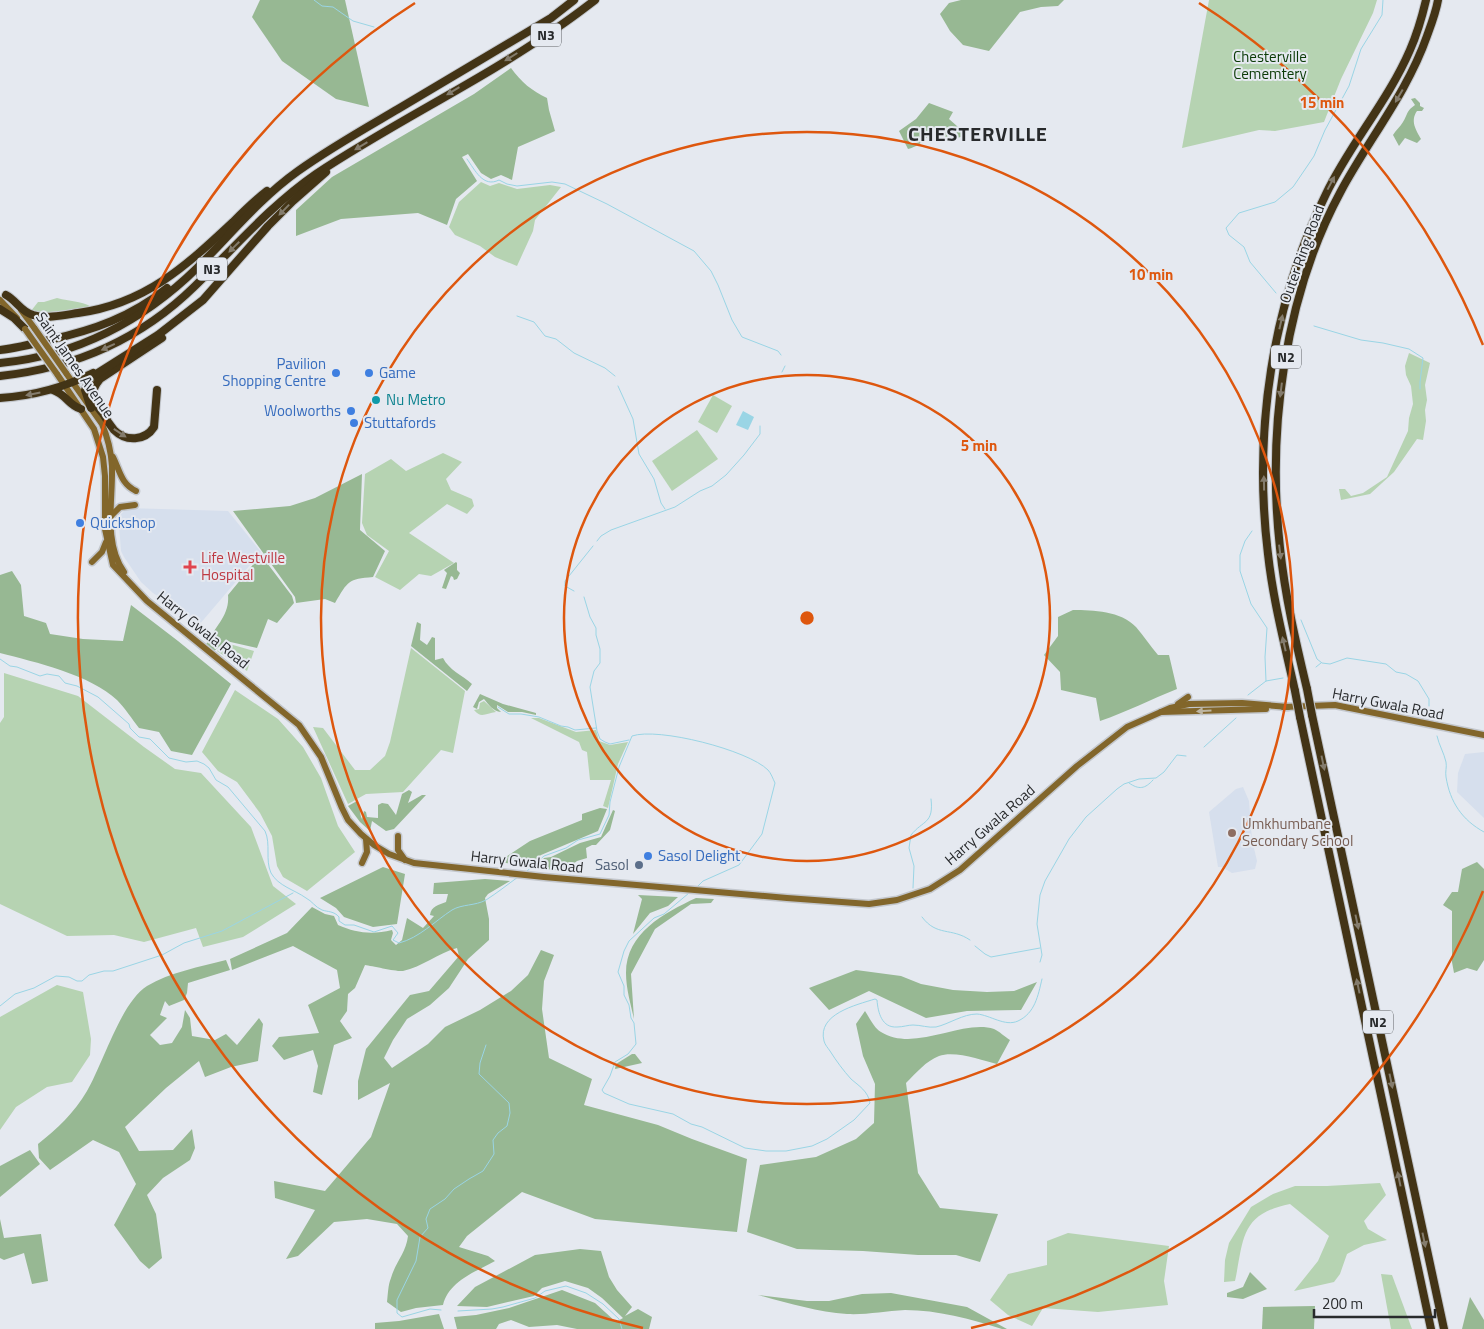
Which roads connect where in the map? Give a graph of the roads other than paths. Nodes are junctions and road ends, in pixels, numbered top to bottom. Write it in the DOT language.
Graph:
graph roads {
  1 [pos="574,0"];
  2 [pos="595,0"];
  3 [pos="1425,0"];
  4 [pos="1438,0"];
  5 [pos="347,154"];
  6 [pos="286,180"];
  7 [pos="216,248"];
  8 [pos="2,295"];
  9 [pos="203,300"];
  10 [pos="0,309"];
  11 [pos="25,329"];
  12 [pos="0,350"];
  13 [pos="0,363"];
  14 [pos="104,369"];
  15 [pos="0,376"];
  16 [pos="73,383"];
  17 [pos="65,386"];
  18 [pos="52,390"];
  19 [pos="157,390"];
  20 [pos="0,398"];
  21 [pos="91,408"];
  22 [pos="81,410"];
  23 [pos="111,454"];
  24 [pos="136,491"];
  25 [pos="135,505"];
  26 [pos="112,515"];
  27 [pos="106,542"];
  28 [pos="92,562"];
  29 [pos="131,584"];
  30 [pos="1188,697"];
  31 [pos="1288,707"];
  32 [pos="1170,708"];
  33 [pos="1161,712"];
  34 [pos="1484,735"];
  35 [pos="398,836"];
  36 [pos="366,839"];
  37 [pos="406,861"];
  38 [pos="362,863"];
  39 [pos="1431,1329"];
  40 [pos="1444,1329"];
  1 -- 6 [label="highway, N3"];
  2 -- 5 [label="highway, N3, one-way"];
  39 -- 3 [label="highway, Outer Ring Road / N2, one-way, bridge"];
  4 -- 40 [label="highway, Outer Ring Road / N2, one-way, bridge"];
  5 -- 9 [label="highway, one-way"];
  5 -- 15 [label="highway, N3, one-way"];
  6 -- 7 [label="highway, N3"];
  6 -- 8 [label="highway"];
  7 -- 12 [label="highway"];
  7 -- 13 [label="highway, N3"];
  8 -- 11 [label="main road, Saint James Avenue"];
  8 -- 16 [label="main road, Saint James Avenue, bridge"];
  9 -- 14 [label="highway"];
  9 -- 19 [label="highway, one-way"];
  10 -- 11 [label="highway"];
  11 -- 17 [label="main road, Saint James Avenue, bridge"];
  14 -- 16 [label="highway"];
  14 -- 21 [label="highway"];
  16 -- 17 [label="highway"];
  16 -- 21 [label="main road, Saint James Avenue"];
  17 -- 18 [label="highway"];
  17 -- 22 [label="main road, Saint James Avenue"];
  18 -- 20 [label="highway, one-way"];
  18 -- 22 [label="highway"];
  21 -- 23 [label="main road, Saint James Avenue"];
  22 -- 27 [label="main road, Saint James Avenue"];
  23 -- 24 [label="main road"];
  23 -- 26 [label="main road, Saint James Avenue"];
  25 -- 26 [label="main road"];
  26 -- 29 [label="main road, Saint James Avenue"];
  27 -- 28 [label="main road"];
  27 -- 29 [label="main road, Saint James Avenue"];
  29 -- 36 [label="main road, Harry Gwala Road"];
  30 -- 32 [label="main road"];
  31 -- 32 [label="main road, Harry Gwala Road"];
  31 -- 33 [label="main road, Harry Gwala Road, one-way"];
  31 -- 34 [label="main road, Harry Gwala Road"];
  32 -- 33 [label="main road, Harry Gwala Road"];
  33 -- 37 [label="main road, Harry Gwala Road"];
  35 -- 37 [label="main road"];
  36 -- 37 [label="main road, Harry Gwala Road"];
  36 -- 38 [label="main road"];
}
